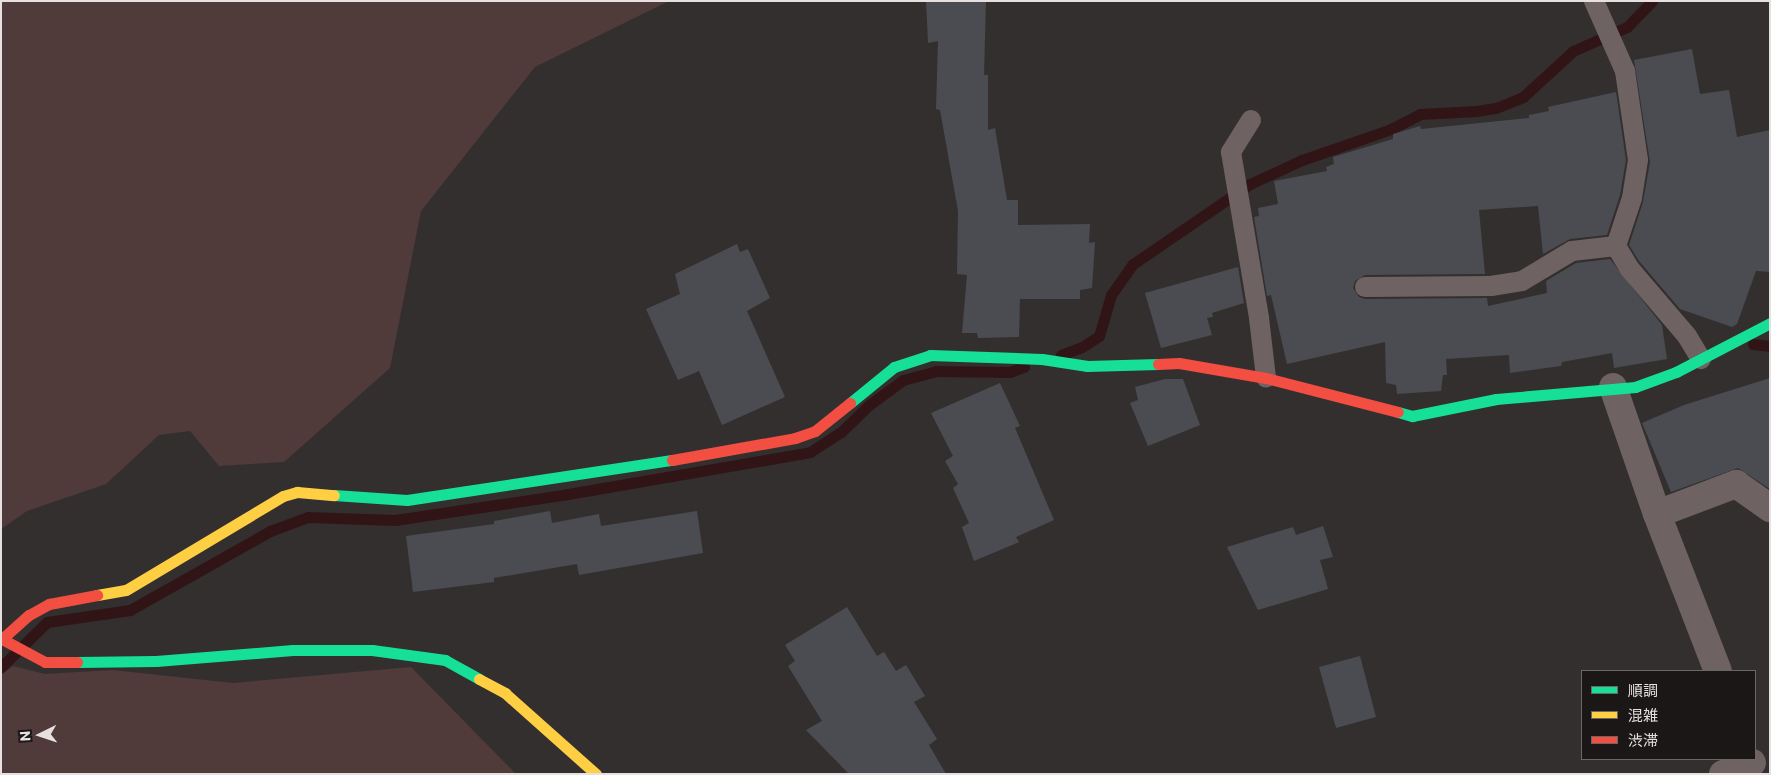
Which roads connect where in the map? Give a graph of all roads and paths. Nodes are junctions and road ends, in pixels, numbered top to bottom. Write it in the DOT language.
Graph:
graph roads {
  1 [pos="1594,1"];
  2 [pos="1251,120"];
  3 [pos="1616,246"];
  4 [pos="1365,287"];
  5 [pos="1770,323"];
  6 [pos="1701,359"];
  7 [pos="1266,378"];
  8 [pos="1613,387"];
  9 [pos="1770,508"];
  10 [pos="1657,514"];
  11 [pos="7,642"];
  12 [pos="1718,670"];
  13 [pos="1753,765"];
  14 [pos="596,774"];
  15 [pos="1722,774"];
  1 -- 3 [label="lane"];
  2 -- 7 [label="lane"];
  3 -- 4 [label="lane"];
  3 -- 6 [label="lane"];
  5 -- 6 [label="street"];
  6 -- 8 [label="street"];
  7 -- 8 [label="street"];
  7 -- 11 [label="street"];
  8 -- 10 [label="street"];
  9 -- 10 [label="street"];
  10 -- 12 [label="street"];
  11 -- 14 [label="street"];
  13 -- 15 [label="street"];
}
